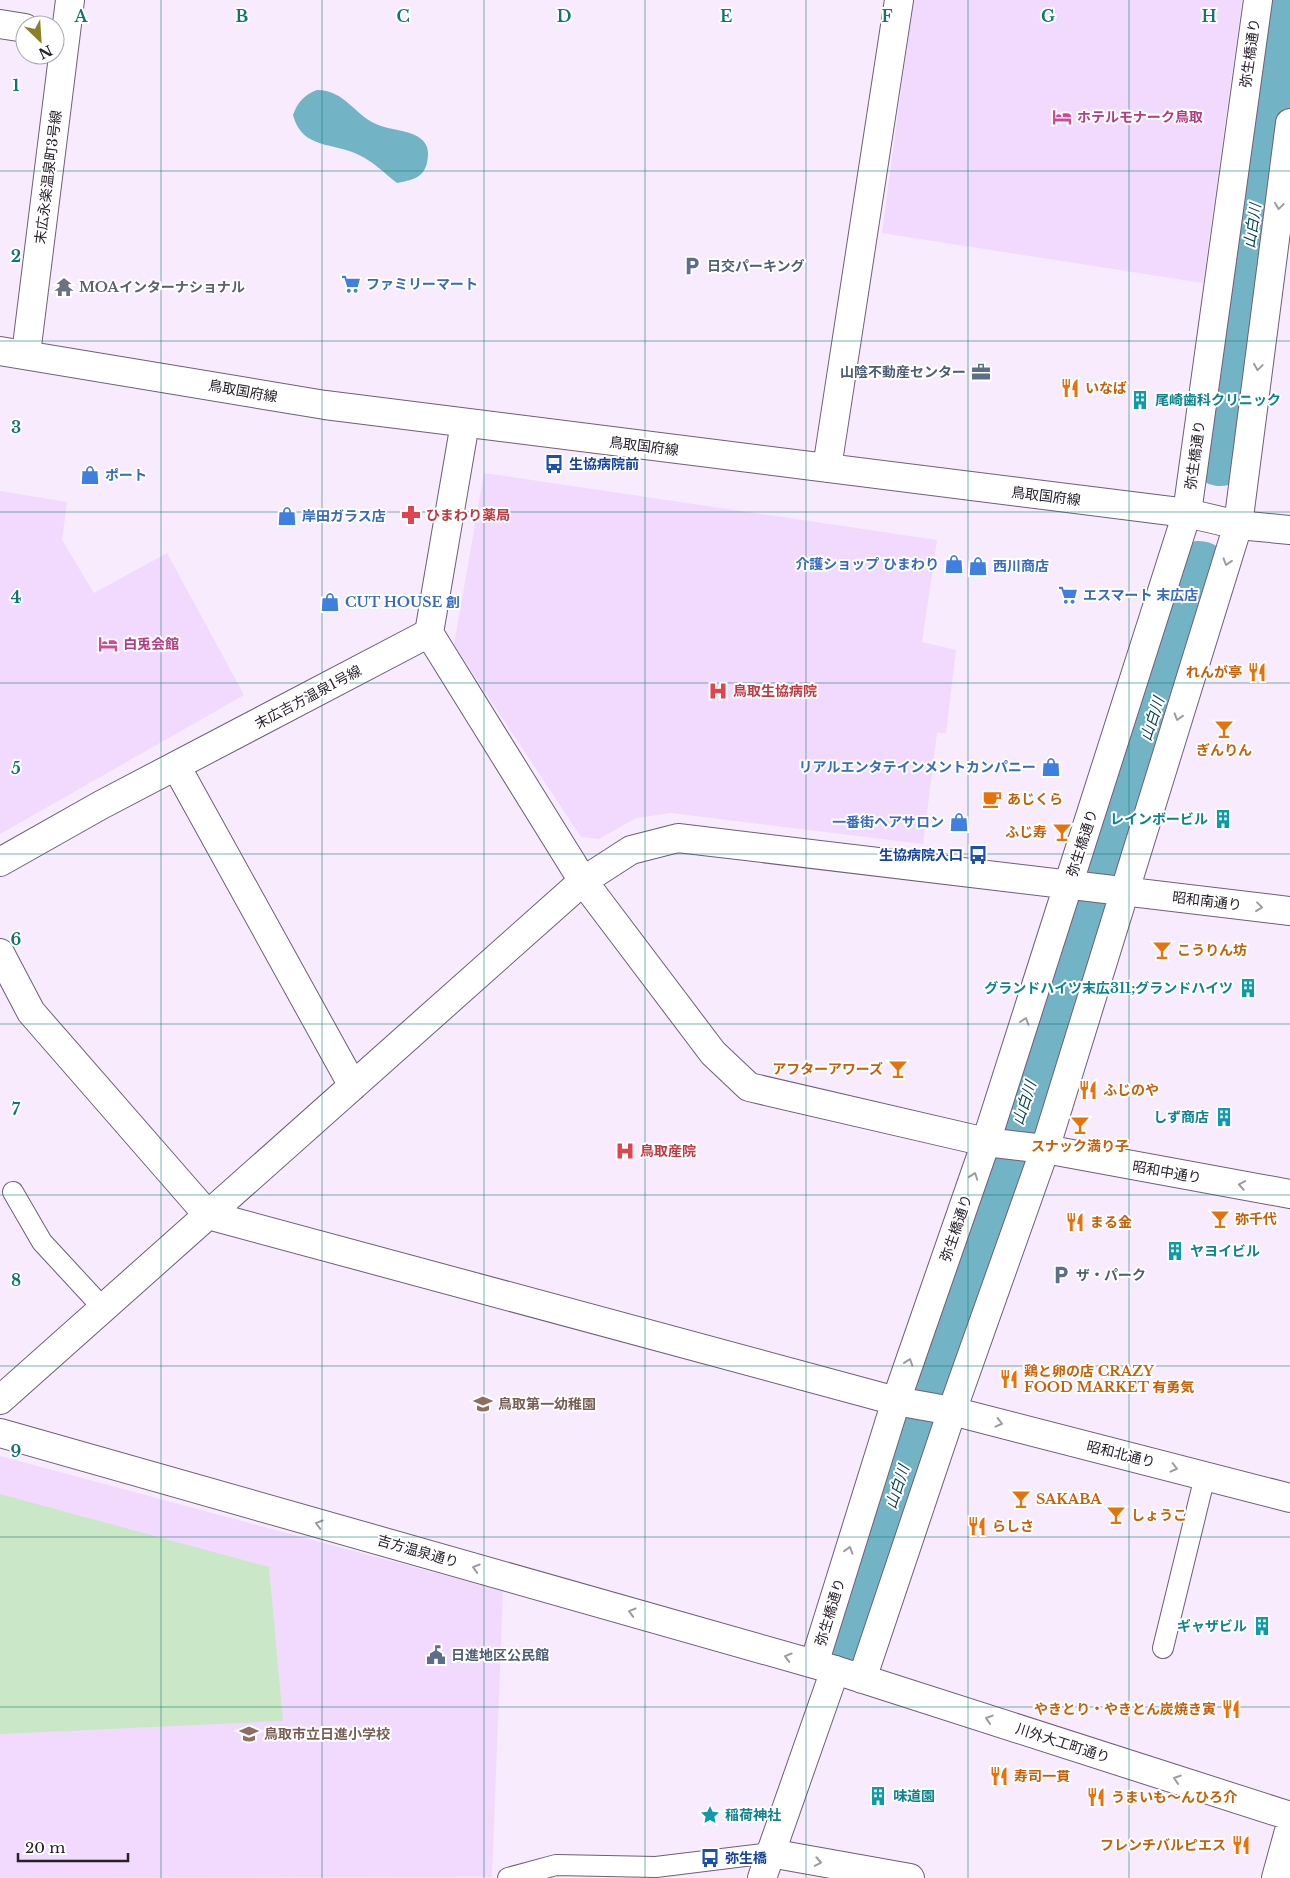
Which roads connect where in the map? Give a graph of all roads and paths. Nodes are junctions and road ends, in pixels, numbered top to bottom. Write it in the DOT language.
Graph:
graph roads {
  1 [pos="70,0"];
  2 [pos="899,0"];
  3 [pos="1258,0"];
  4 [pos="65,16"];
  5 [pos="0,24"];
  6 [pos="15,26"];
  7 [pos="55,65"];
  8 [pos="1290,123"];
  9 [pos="13,353"];
  10 [pos="465,423"];
  11 [pos="827,468"];
  12 [pos="1187,513"];
  13 [pos="1238,525"];
  14 [pos="1290,530"];
  15 [pos="429,634"];
  16 [pos="176,766"];
  17 [pos="0,862"];
  18 [pos="583,881"];
  19 [pos="1069,884"];
  20 [pos="1124,891"];
  21 [pos="1290,911"];
  22 [pos="0,953"];
  23 [pos="353,1086"];
  24 [pos="986,1142"];
  25 [pos="1045,1149"];
  26 [pos="13,1192"];
  27 [pos="1290,1194"];
  28 [pos="208,1215"];
  29 [pos="103,1308"];
  30 [pos="0,1400"];
  31 [pos="896,1401"];
  32 [pos="952,1411"];
  33 [pos="0,1433"];
  34 [pos="1205,1476"];
  35 [pos="1290,1498"];
  36 [pos="1163,1648"];
  37 [pos="824,1667"];
  38 [pos="862,1679"];
  39 [pos="1290,1816"];
  40 [pos="1290,1827"];
  41 [pos="766,1866"];
  42 [pos="508,1878"];
  43 [pos="910,1878"];
  44 [pos="1276,1878"];
  1 -- 4 [label="street, 末広永楽温泉町3号線"];
  2 -- 11 [label="street"];
  3 -- 12 [label="street, 弥生橋通り"];
  5 -- 6 [label="street"];
  7 -- 9 [label="street, 末広永楽温泉町3号線"];
  8 -- 13 [label="street, one-way"];
  9 -- 10 [label="street, 鳥取国府線"];
  10 -- 11 [label="street, 鳥取国府線"];
  10 -- 15 [label="street"];
  11 -- 12 [label="street, 鳥取国府線"];
  12 -- 13 [label="street, 鳥取国府線"];
  12 -- 19 [label="street, 弥生橋通り"];
  13 -- 14 [label="street, 鳥取国府線"];
  13 -- 20 [label="street, one-way"];
  15 -- 16 [label="street, 末広吉方温泉1号線"];
  15 -- 18 [label="street, 昭和中通り"];
  16 -- 17 [label="street, 末広吉方温泉1号線"];
  16 -- 23 [label="street"];
  18 -- 19 [label="street, 昭和南通り"];
  18 -- 23 [label="street, 昭和南通り"];
  18 -- 24 [label="street, 昭和中通り"];
  19 -- 20 [label="street, 昭和南通り"];
  24 -- 19 [label="street, 弥生橋通り, one-way"];
  20 -- 21 [label="street, 昭和南通り, one-way"];
  20 -- 25 [label="street"];
  22 -- 28 [label="street"];
  23 -- 28 [label="street, 昭和南通り"];
  24 -- 25 [label="street, 昭和中通り"];
  31 -- 24 [label="street, 弥生橋通り, one-way"];
  27 -- 25 [label="street, 昭和中通り, one-way"];
  25 -- 32 [label="street"];
  26 -- 29 [label="lane"];
  28 -- 29 [label="street, 昭和南通り"];
  28 -- 31 [label="street, 昭和北通り"];
  29 -- 30 [label="street, 昭和南通り"];
  31 -- 32 [label="street, 昭和北通り"];
  37 -- 31 [label="street, 弥生橋通り, one-way"];
  32 -- 34 [label="street, 昭和北通り, one-way"];
  32 -- 38 [label="street"];
  37 -- 33 [label="street, 吉方温泉通り, one-way"];
  34 -- 35 [label="street, 昭和北通り"];
  34 -- 36 [label="lane"];
  37 -- 38 [label="street, 川外大工町通り"];
  37 -- 41 [label="street, 弥生橋通り"];
  39 -- 38 [label="street, 川外大工町通り, one-way"];
  40 -- 44 [label="street"];
  41 -- 42 [label="lane"];
  41 -- 43 [label="street, one-way"];
}
